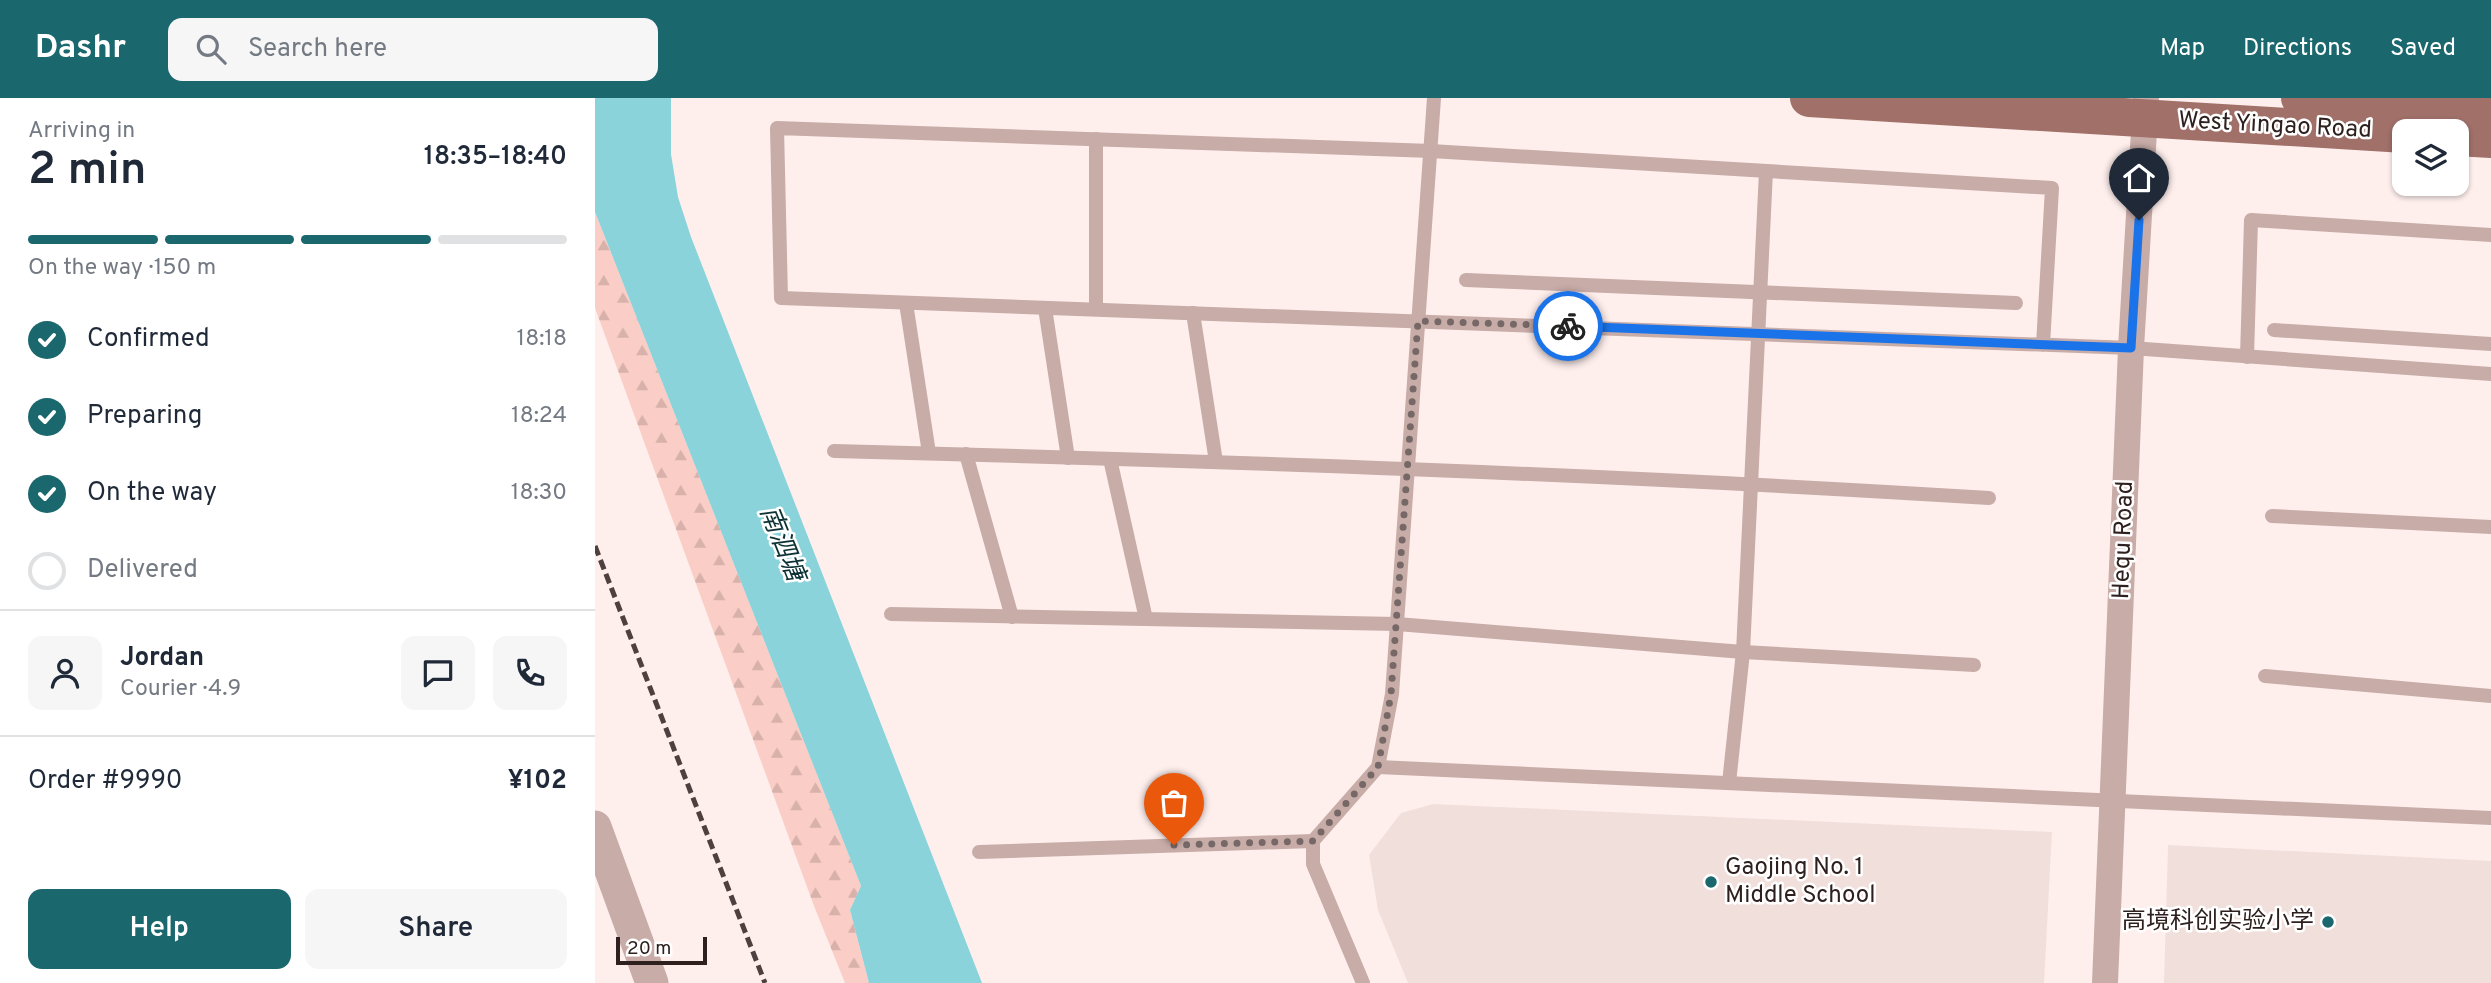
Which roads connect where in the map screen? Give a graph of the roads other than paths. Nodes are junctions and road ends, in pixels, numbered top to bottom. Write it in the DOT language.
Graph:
graph roads {
  1 [pos="1434,98"];
  2 [pos="1809,98"];
  3 [pos="2300,98"];
  4 [pos="2146,108"];
  5 [pos="2491,111"];
  6 [pos="2392,133"];
  7 [pos="2469,138"];
  8 [pos="1096,139"];
  9 [pos="2491,139"];
  10 [pos="1431,151"];
  11 [pos="1766,171"];
  12 [pos="2491,235"];
  13 [pos="1466,280"];
  14 [pos="1761,292"];
  15 [pos="906,303"];
  16 [pos="2016,303"];
  17 [pos="1045,308"];
  18 [pos="1096,309"];
  19 [pos="1193,313"];
  20 [pos="1418,321"];
  21 [pos="2274,330"];
  22 [pos="1759,333"];
  23 [pos="2491,344"];
  24 [pos="2043,345"];
  25 [pos="2131,348"];
  26 [pos="2247,357"];
  27 [pos="2491,374"];
  28 [pos="834,451"];
  29 [pos="929,453"];
  30 [pos="966,454"];
  31 [pos="1068,458"];
  32 [pos="1110,459"];
  33 [pos="1216,462"];
  34 [pos="1408,468"];
  35 [pos="1752,483"];
  36 [pos="1989,498"];
  37 [pos="2272,516"];
  38 [pos="2491,527"];
  39 [pos="891,614"];
  40 [pos="1012,617"];
  41 [pos="1146,620"];
  42 [pos="1397,624"];
  43 [pos="1743,652"];
  44 [pos="1973,665"];
  45 [pos="2265,676"];
  46 [pos="2491,695"];
  47 [pos="1378,767"];
  48 [pos="1729,783"];
  49 [pos="2114,799"];
  50 [pos="2491,818"];
  51 [pos="595,827"];
  52 [pos="1313,841"];
  53 [pos="979,852"];
  54 [pos="652,983"];
  55 [pos="1363,983"];
  56 [pos="2105,983"];
  1 -- 10 [label="lane"];
  2 -- 4 [label="main road, West Yingao Road"];
  3 -- 5 [label="main road, West Yingao Road"];
  4 -- 6 [label="main road, West Yingao Road"];
  4 -- 25 [label="street, Hequ Road"];
  7 -- 9 [label="main road"];
  8 -- 10 [label="lane"];
  8 -- 15 [label="lane"];
  8 -- 18 [label="lane"];
  10 -- 11 [label="lane"];
  10 -- 20 [label="lane"];
  11 -- 14 [label="lane"];
  11 -- 24 [label="lane"];
  12 -- 26 [label="lane"];
  13 -- 14 [label="lane"];
  14 -- 16 [label="lane"];
  14 -- 22 [label="lane"];
  15 -- 17 [label="lane"];
  15 -- 29 [label="lane"];
  17 -- 18 [label="lane"];
  17 -- 31 [label="lane"];
  18 -- 19 [label="lane"];
  19 -- 20 [label="lane"];
  19 -- 33 [label="lane"];
  20 -- 22 [label="lane"];
  20 -- 34 [label="lane"];
  21 -- 23 [label="lane"];
  22 -- 24 [label="lane"];
  22 -- 35 [label="lane"];
  24 -- 25 [label="lane"];
  25 -- 26 [label="lane"];
  25 -- 49 [label="street, Hequ Road"];
  26 -- 27 [label="lane"];
  28 -- 29 [label="lane"];
  29 -- 30 [label="lane"];
  30 -- 31 [label="lane"];
  30 -- 40 [label="lane"];
  31 -- 32 [label="lane"];
  32 -- 33 [label="lane"];
  32 -- 41 [label="lane"];
  33 -- 34 [label="lane"];
  34 -- 35 [label="lane"];
  34 -- 42 [label="lane"];
  35 -- 36 [label="lane"];
  35 -- 43 [label="lane"];
  37 -- 38 [label="lane"];
  39 -- 40 [label="lane"];
  40 -- 41 [label="lane"];
  41 -- 42 [label="lane"];
  42 -- 43 [label="lane"];
  42 -- 47 [label="lane"];
  43 -- 44 [label="lane"];
  43 -- 48 [label="lane"];
  45 -- 46 [label="lane"];
  47 -- 48 [label="lane"];
  47 -- 52 [label="lane"];
  48 -- 49 [label="lane"];
  49 -- 50 [label="lane"];
  49 -- 56 [label="street, Hequ Road"];
  51 -- 54 [label="street"];
  52 -- 53 [label="lane"];
  52 -- 55 [label="lane"];
}
